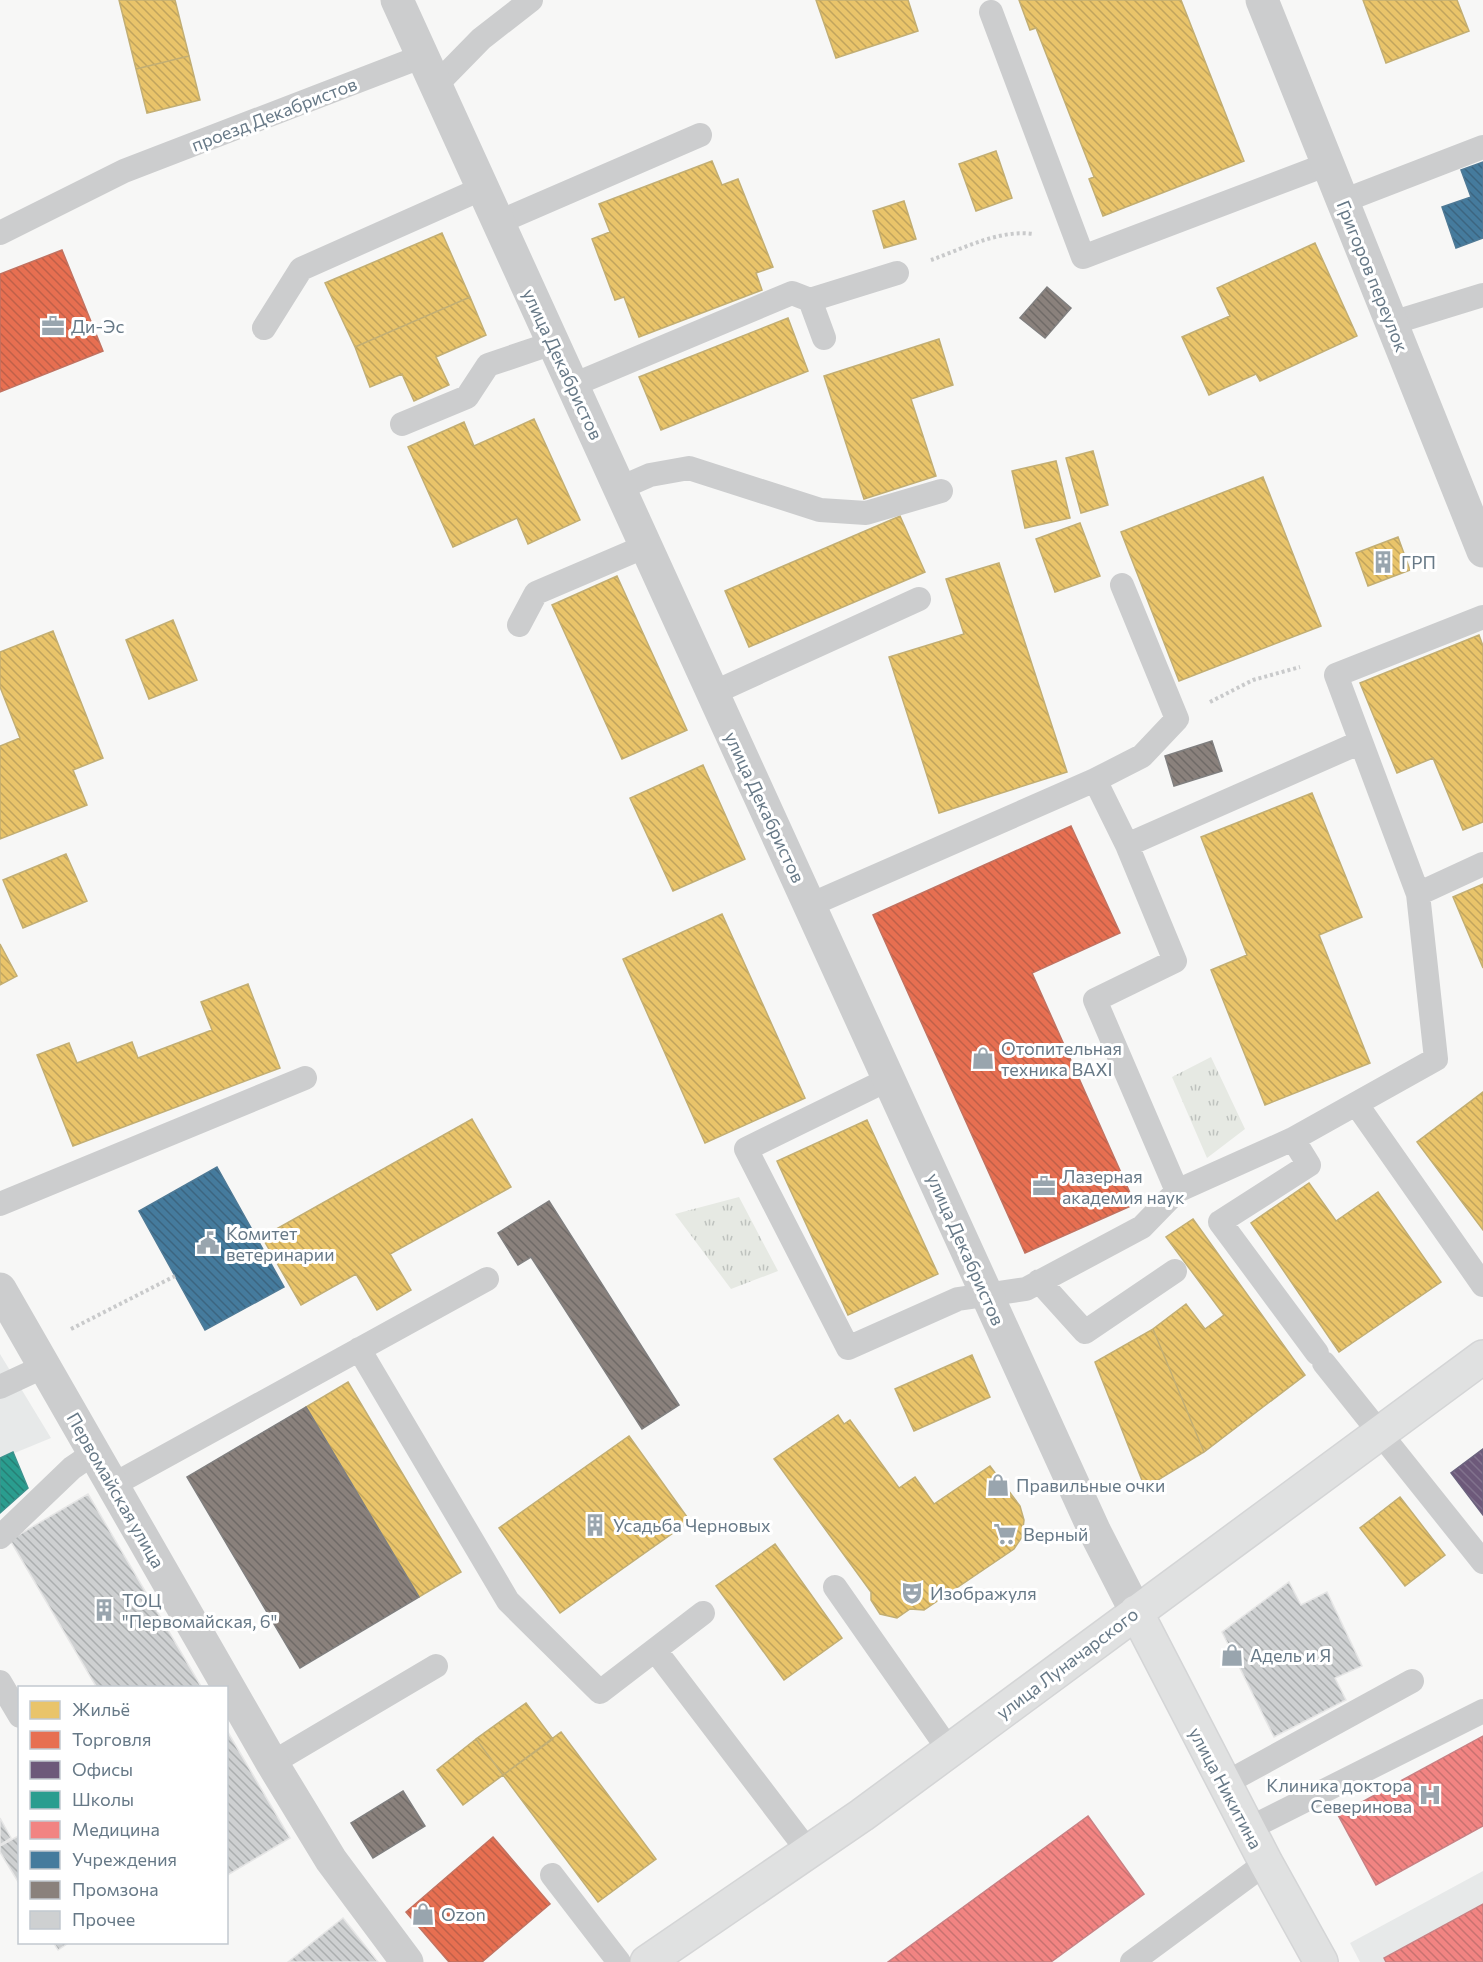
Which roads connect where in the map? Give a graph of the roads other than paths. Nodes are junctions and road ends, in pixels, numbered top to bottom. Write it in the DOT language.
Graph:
graph roads {
  1 [pos="397,0"];
  2 [pos="531,0"];
  3 [pos="1262,0"];
  4 [pos="991,12"];
  5 [pos="429,70"];
  6 [pos="700,135"];
  7 [pos="1483,147"];
  8 [pos="1328,164"];
  9 [pos="483,188"];
  10 [pos="1342,201"];
  11 [pos="499,222"];
  12 [pos="0,233"];
  13 [pos="897,273"];
  14 [pos="1483,295"];
  15 [pos="810,300"];
  16 [pos="1392,323"];
  17 [pos="264,328"];
  18 [pos="824,338"];
  19 [pos="553,343"];
  20 [pos="573,385"];
  21 [pos="402,424"];
  22 [pos="620,488"];
  23 [pos="940,491"];
  24 [pos="646,546"];
  25 [pos="1483,552"];
  26 [pos="1122,585"];
  27 [pos="919,598"];
  28 [pos="1483,617"];
  29 [pos="519,625"];
  30 [pos="713,693"];
  31 [pos="1361,742"];
  32 [pos="1095,780"];
  33 [pos="1127,845"];
  34 [pos="1483,864"];
  35 [pos="1418,894"];
  36 [pos="810,905"];
  37 [pos="304,1078"];
  38 [pos="889,1079"];
  39 [pos="1357,1105"];
  40 [pos="1293,1139"];
  41 [pos="1177,1191"];
  42 [pos="0,1204"];
  43 [pos="1175,1271"];
  44 [pos="487,1279"];
  45 [pos="1039,1281"];
  46 [pos="1483,1285"];
  47 [pos="0,1289"];
  48 [pos="987,1294"];
  49 [pos="358,1349"];
  50 [pos="1483,1357"];
  51 [pos="45,1366"];
  52 [pos="0,1387"];
  53 [pos="1377,1433"];
  54 [pos="94,1453"];
  55 [pos="113,1485"];
  56 [pos="0,1537"];
  57 [pos="1483,1562"];
  58 [pos="835,1587"];
  59 [pos="1136,1612"];
  60 [pos="703,1613"];
  61 [pos="655,1650"];
  62 [pos="436,1666"];
  63 [pos="1412,1681"];
  64 [pos="0,1682"];
  65 [pos="1483,1712"];
  66 [pos="18,1713"];
  67 [pos="949,1750"];
  68 [pos="272,1762"];
  69 [pos="1224,1784"];
  70 [pos="1248,1829"];
  71 [pos="808,1851"];
  72 [pos="1266,1863"];
  73 [pos="552,1875"];
  74 [pos="407,1962"];
  75 [pos="619,1962"];
  76 [pos="646,1962"];
  77 [pos="1132,1962"];
  78 [pos="1321,1962"];
  1 -- 5 [label="street, улица Декабристов"];
  2 -- 5 [label="lane"];
  3 -- 8 [label="street, Григоров переулок"];
  4 -- 8 [label="lane"];
  5 -- 9 [label="street, улица Декабристов"];
  5 -- 12 [label="lane, проезд Декабристов"];
  6 -- 11 [label="lane"];
  7 -- 10 [label="lane"];
  8 -- 10 [label="street, Григоров переулок"];
  9 -- 11 [label="street, улица Декабристов"];
  9 -- 17 [label="lane"];
  10 -- 16 [label="street, Григоров переулок"];
  11 -- 19 [label="street, улица Декабристов"];
  13 -- 15 [label="lane"];
  14 -- 16 [label="lane"];
  15 -- 18 [label="lane"];
  15 -- 20 [label="lane"];
  16 -- 25 [label="street, Григоров переулок"];
  19 -- 20 [label="street, улица Декабристов"];
  19 -- 21 [label="lane"];
  20 -- 22 [label="street, улица Декабристов"];
  22 -- 23 [label="lane"];
  22 -- 24 [label="street, улица Декабристов"];
  24 -- 29 [label="lane"];
  24 -- 30 [label="street, улица Декабристов"];
  26 -- 32 [label="lane"];
  27 -- 30 [label="lane"];
  28 -- 31 [label="lane"];
  30 -- 36 [label="street, улица Декабристов"];
  31 -- 33 [label="lane"];
  31 -- 35 [label="lane"];
  32 -- 33 [label="lane"];
  32 -- 36 [label="lane"];
  33 -- 41 [label="lane"];
  34 -- 35 [label="lane"];
  35 -- 39 [label="lane"];
  36 -- 38 [label="street, улица Декабристов"];
  37 -- 42 [label="lane"];
  38 -- 48 [label="street, улица Декабристов"];
  38 -- 48 [label="lane"];
  39 -- 40 [label="lane"];
  39 -- 46 [label="lane"];
  40 -- 41 [label="lane"];
  40 -- 53 [label="lane"];
  41 -- 45 [label="lane"];
  43 -- 45 [label="lane"];
  44 -- 49 [label="lane"];
  45 -- 48 [label="lane"];
  47 -- 51 [label="street, Первомайская улица"];
  48 -- 59 [label="street, улица Декабристов"];
  49 -- 55 [label="lane"];
  49 -- 61 [label="lane"];
  50 -- 53 [label="main road, улица Луначарского"];
  51 -- 52 [label="lane"];
  51 -- 54 [label="street, Первомайская улица"];
  53 -- 57 [label="lane"];
  53 -- 59 [label="main road, улица Луначарского"];
  54 -- 55 [label="street, Первомайская улица"];
  54 -- 56 [label="lane"];
  55 -- 68 [label="street, Первомайская улица"];
  58 -- 67 [label="lane"];
  59 -- 67 [label="main road, улица Луначарского"];
  59 -- 69 [label="main road, улица Никитина"];
  60 -- 61 [label="lane"];
  61 -- 71 [label="lane"];
  62 -- 68 [label="lane"];
  63 -- 69 [label="lane"];
  64 -- 66 [label="lane"];
  65 -- 70 [label="lane"];
  67 -- 71 [label="main road, улица Луначарского"];
  68 -- 74 [label="street, Первомайская улица"];
  69 -- 70 [label="main road, улица Никитина"];
  70 -- 72 [label="main road, улица Никитина"];
  71 -- 76 [label="main road, улица Луначарского"];
  72 -- 77 [label="lane"];
  72 -- 78 [label="main road, улица Никитина"];
  73 -- 75 [label="lane"];
}
